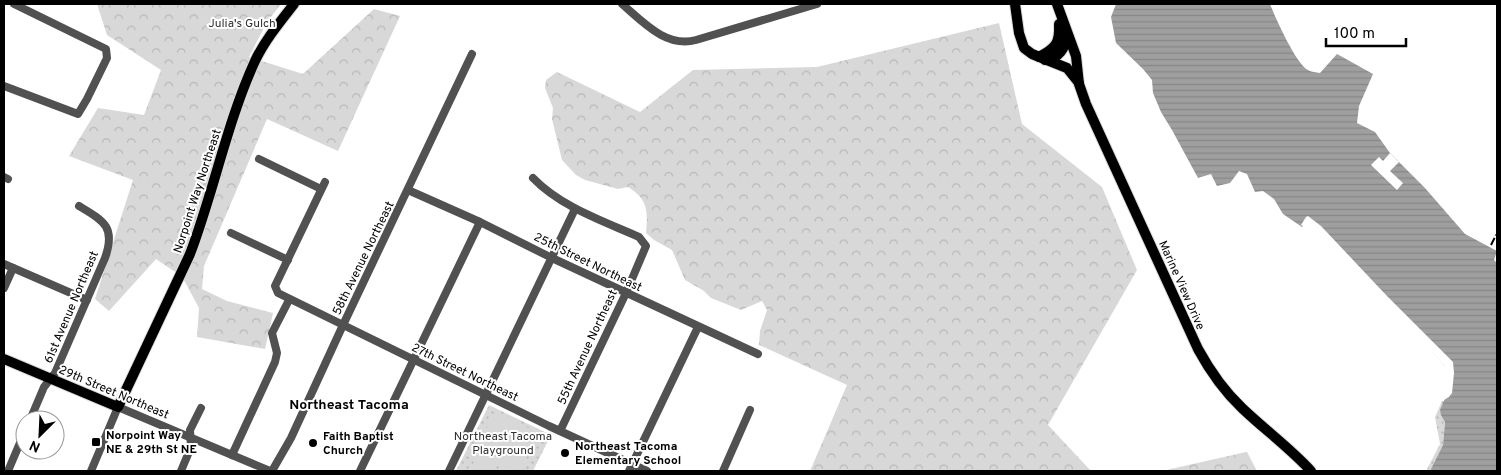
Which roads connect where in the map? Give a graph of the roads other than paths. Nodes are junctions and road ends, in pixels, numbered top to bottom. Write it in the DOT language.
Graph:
graph roads {
  1 [pos="14,4"];
  2 [pos="294,4"];
  3 [pos="622,4"];
  4 [pos="817,4"];
  5 [pos="1015,4"];
  6 [pos="1050,4"];
  7 [pos="1057,4"];
  8 [pos="1064,31"];
  9 [pos="472,54"];
  10 [pos="1059,54"];
  11 [pos="1043,57"];
  12 [pos="1071,59"];
  13 [pos="1079,80"];
  14 [pos="4,86"];
  15 [pos="259,159"];
  16 [pos="533,178"];
  17 [pos="408,190"];
  18 [pos="80,206"];
  19 [pos="575,208"];
  20 [pos="480,222"];
  21 [pos="231,233"];
  22 [pos="552,258"];
  23 [pos="288,260"];
  24 [pos="4,264"];
  25 [pos="12,268"];
  26 [pos="4,288"];
  27 [pos="626,293"];
  28 [pos="87,300"];
  29 [pos="289,300"];
  30 [pos="343,324"];
  31 [pos="698,327"];
  32 [pos="758,354"];
  33 [pos="4,359"];
  34 [pos="414,359"];
  35 [pos="51,379"];
  36 [pos="486,395"];
  37 [pos="118,407"];
  38 [pos="201,408"];
  39 [pos="34,410"];
  40 [pos="750,410"];
  41 [pos="560,431"];
  42 [pos="191,439"];
  43 [pos="15,455"];
  44 [pos="232,456"];
  45 [pos="631,468"];
  46 [pos="8,471"];
  47 [pos="91,471"];
  48 [pos="181,471"];
  49 [pos="271,471"];
  50 [pos="360,471"];
  51 [pos="449,471"];
  52 [pos="647,471"];
  53 [pos="724,471"];
  54 [pos="1311,471"];
  1 -- 14 [label="street"];
  2 -- 37 [label="main road, Norpoint Way Northeast"];
  3 -- 4 [label="street"];
  5 -- 11 [label="main road"];
  6 -- 8 [label="main road, Marine View Drive"];
  7 -- 8 [label="main road, Marine View Drive"];
  8 -- 10 [label="main road"];
  8 -- 11 [label="main road"];
  8 -- 12 [label="main road, Marine View Drive"];
  8 -- 13 [label="main road, Marine View Drive"];
  9 -- 17 [label="street, 58th Avenue Northeast"];
  10 -- 11 [label="main road"];
  10 -- 12 [label="main road"];
  11 -- 13 [label="main road"];
  12 -- 13 [label="main road, Marine View Drive"];
  13 -- 54 [label="main road, Marine View Drive"];
  15 -- 23 [label="street"];
  16 -- 19 [label="street"];
  17 -- 20 [label="street, 25th Street Northeast"];
  17 -- 30 [label="street, 58th Avenue Northeast"];
  18 -- 28 [label="street, 61st Avenue Northeast"];
  19 -- 22 [label="street"];
  19 -- 27 [label="street, 55th Avenue Northeast"];
  20 -- 22 [label="street, 25th Street Northeast"];
  20 -- 34 [label="street"];
  21 -- 23 [label="street"];
  22 -- 27 [label="street, 25th Street Northeast"];
  22 -- 36 [label="street"];
  23 -- 29 [label="street, 27th Street Northeast"];
  24 -- 25 [label="street"];
  25 -- 26 [label="street"];
  25 -- 28 [label="street"];
  27 -- 31 [label="street, 25th Street Northeast"];
  27 -- 41 [label="street, 55th Avenue Northeast"];
  28 -- 35 [label="street, 61st Avenue Northeast"];
  29 -- 30 [label="street, 27th Street Northeast"];
  29 -- 44 [label="street"];
  30 -- 34 [label="street, 27th Street Northeast"];
  30 -- 49 [label="street, 58th Avenue Northeast"];
  31 -- 32 [label="street, 25th Street Northeast"];
  31 -- 45 [label="street"];
  33 -- 35 [label="main road, 29th Street Northeast"];
  34 -- 36 [label="street, 27th Street Northeast"];
  34 -- 50 [label="street"];
  35 -- 37 [label="main road, 29th Street Northeast"];
  35 -- 39 [label="street, 61st Avenue Northeast"];
  36 -- 41 [label="street, 27th Street Northeast"];
  36 -- 51 [label="street"];
  37 -- 42 [label="street, 29th Street Northeast"];
  37 -- 47 [label="street, Norpoint Way Northeast"];
  38 -- 42 [label="street"];
  40 -- 53 [label="street"];
  41 -- 45 [label="street, 27th Street Northeast"];
  42 -- 44 [label="street, 29th Street Northeast"];
  42 -- 48 [label="street"];
  43 -- 46 [label="street"];
  44 -- 49 [label="street, 29th Street Northeast"];
  45 -- 52 [label="street, 27th Street Northeast"];
}
